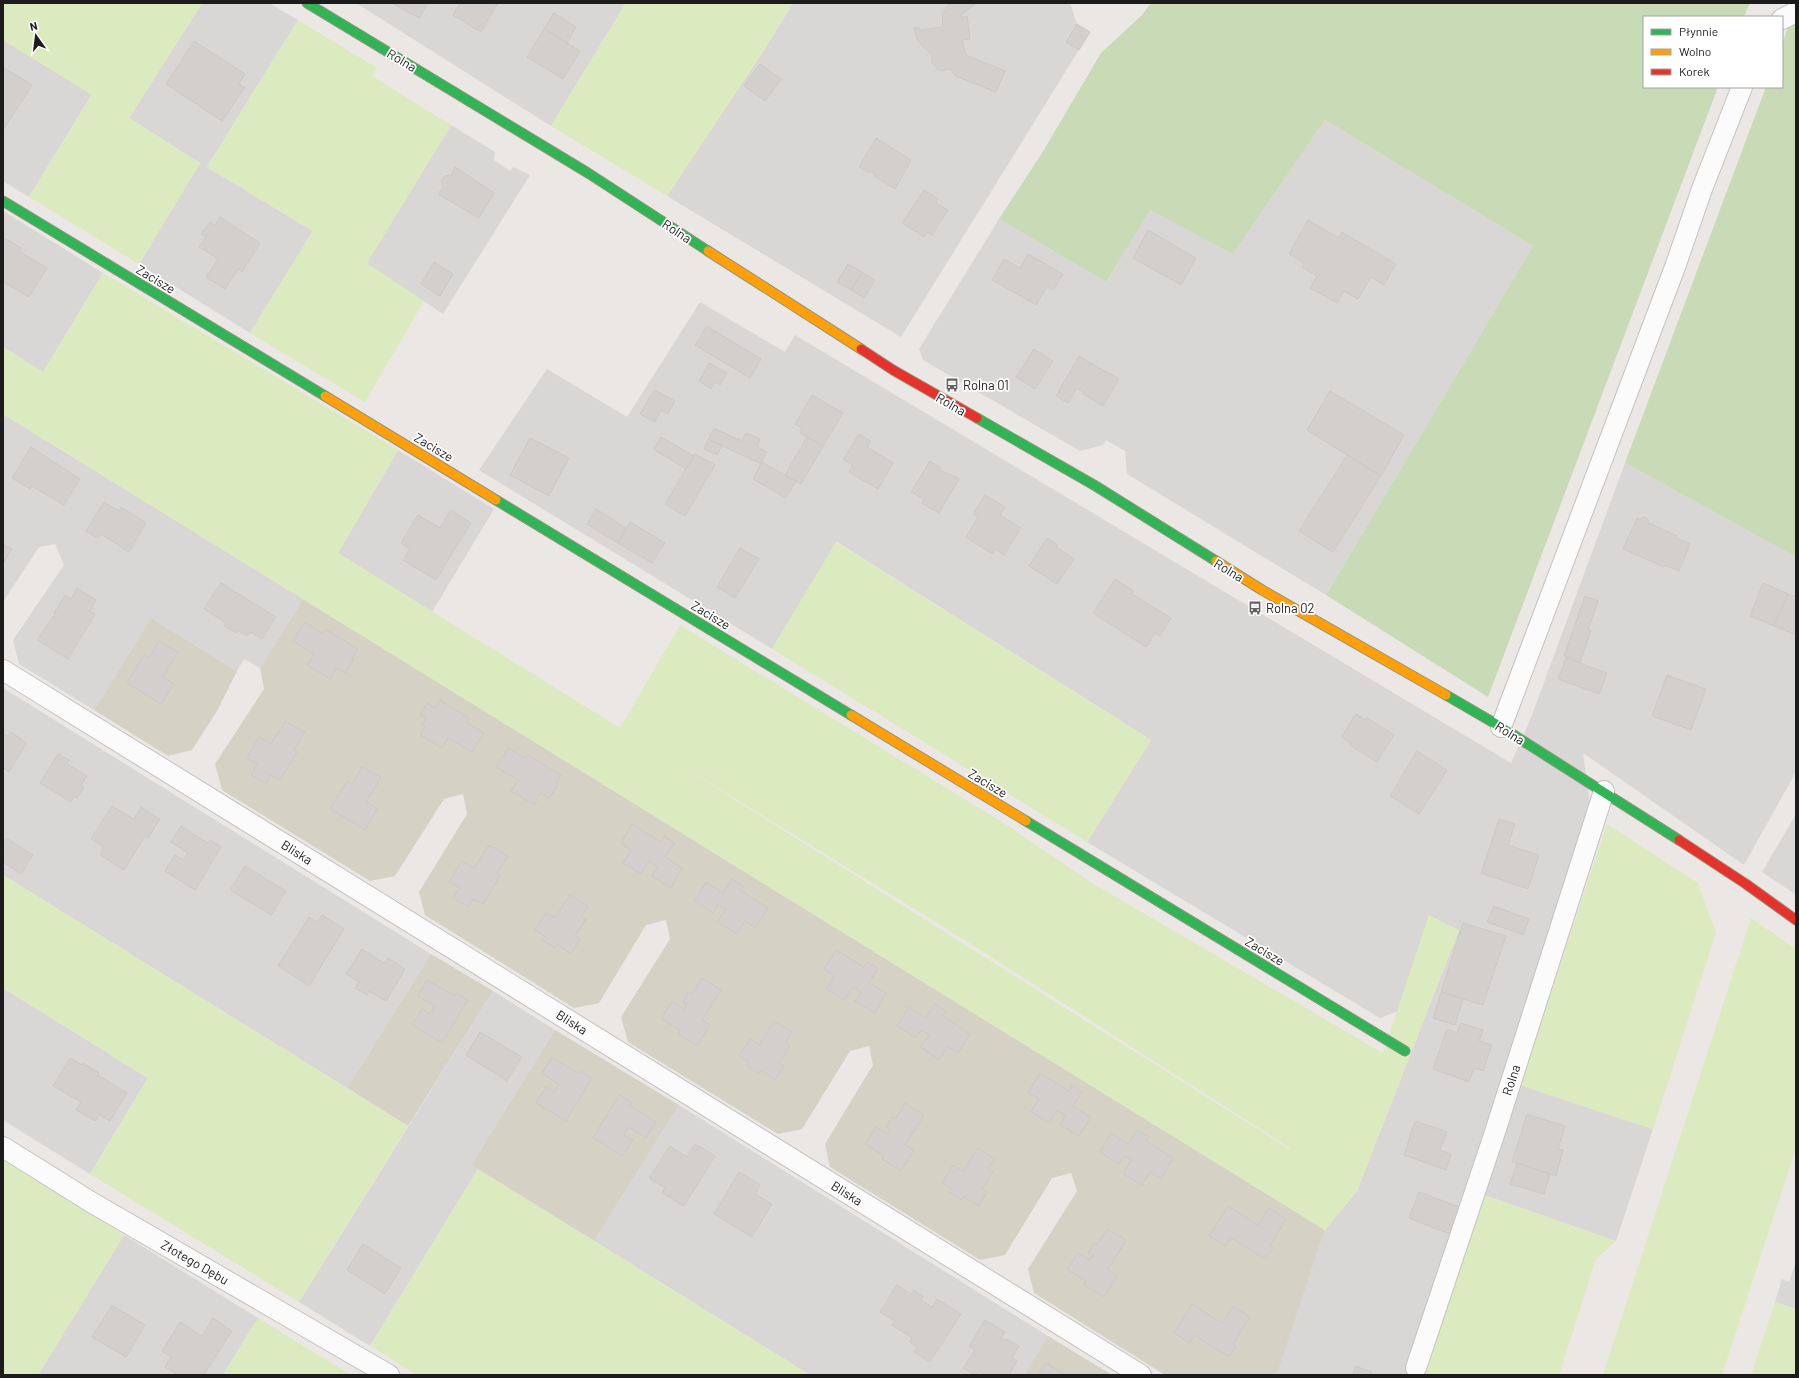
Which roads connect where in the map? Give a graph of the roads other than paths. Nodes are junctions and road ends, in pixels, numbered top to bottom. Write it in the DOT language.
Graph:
graph roads {
  1 [pos="307,3"];
  2 [pos="1796,12"];
  3 [pos="1783,18"];
  4 [pos="1742,88"];
  5 [pos="3,201"];
  6 [pos="3,670"];
  7 [pos="1501,727"];
  8 [pos="1604,791"];
  9 [pos="1796,920"];
  10 [pos="1405,1051"];
  11 [pos="3,1147"];
  12 [pos="1416,1368"];
  13 [pos="389,1375"];
  14 [pos="1141,1375"];
  1 -- 7 [label="street, Rolna"];
  2 -- 3 [label="street"];
  4 -- 7 [label="street"];
  5 -- 10 [label="street, Zacisze"];
  6 -- 14 [label="street, Bliska"];
  7 -- 8 [label="street, Rolna"];
  8 -- 9 [label="street, Rolna"];
  8 -- 12 [label="street, Rolna"];
  11 -- 13 [label="street, Złotego Dębu"];
}
